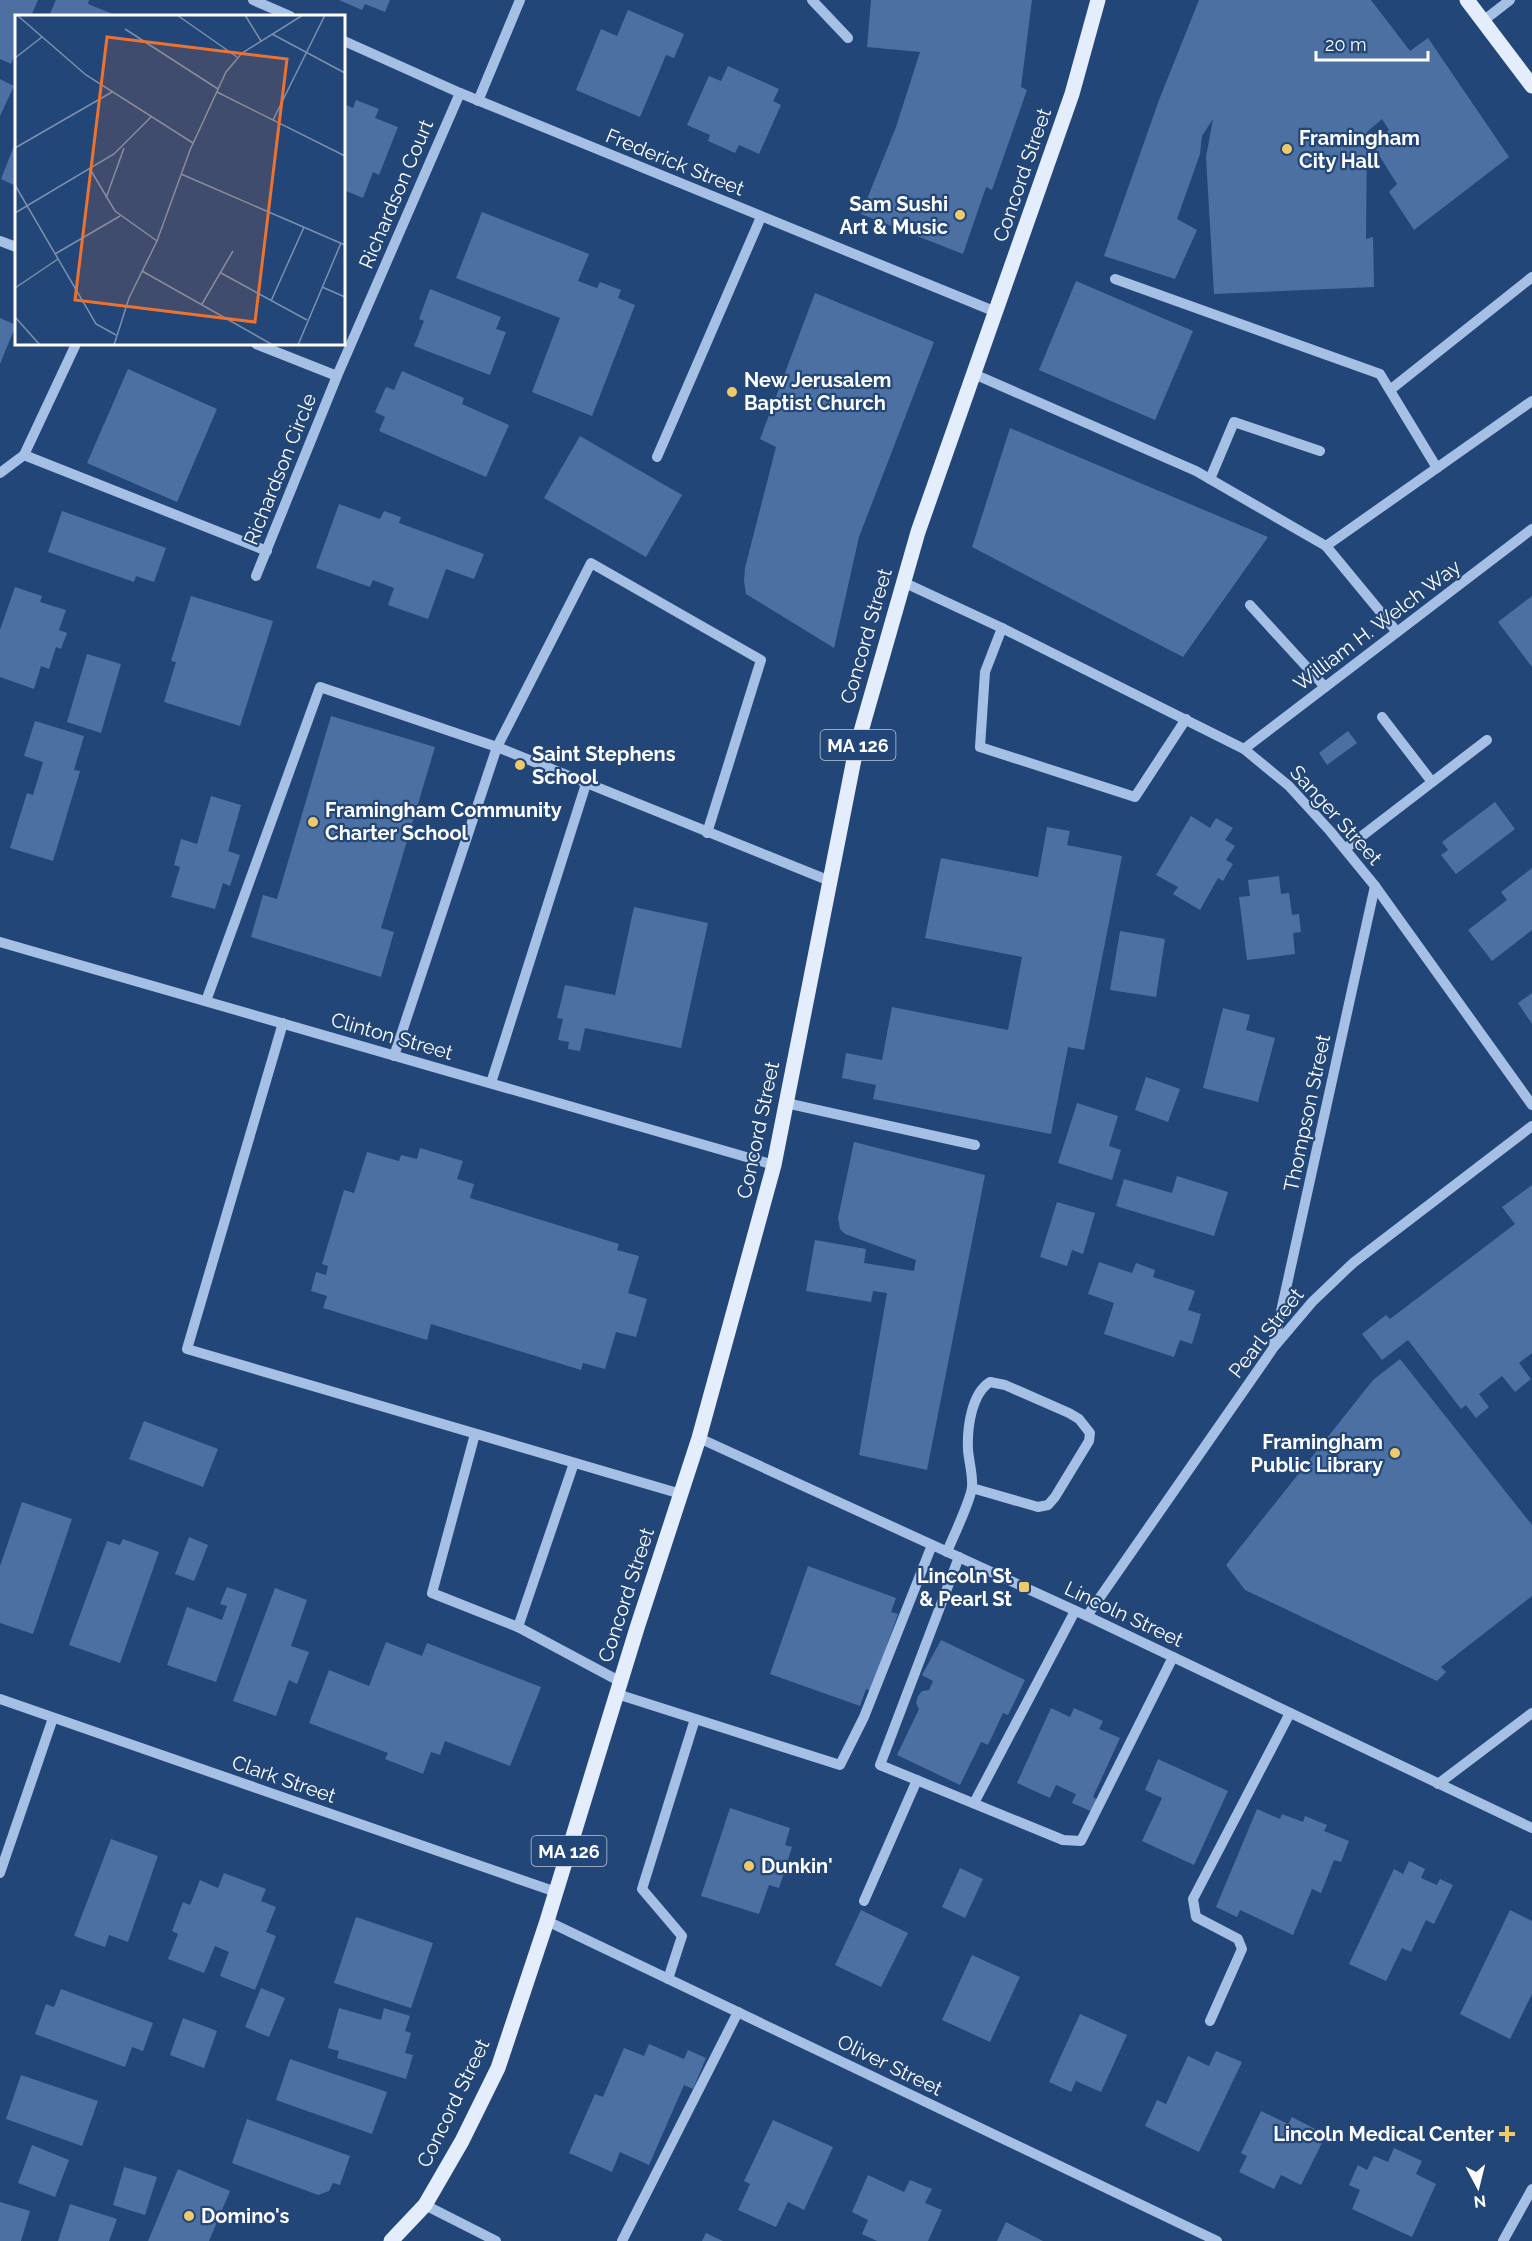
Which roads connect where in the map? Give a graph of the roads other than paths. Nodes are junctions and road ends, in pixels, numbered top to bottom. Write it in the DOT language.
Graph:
graph roads {
  1 [pos="253,0"];
  2 [pos="520,0"];
  3 [pos="812,0"];
  4 [pos="1098,0"];
  5 [pos="1467,0"];
  6 [pos="1510,0"];
  7 [pos="288,15"];
  8 [pos="1483,21"];
  9 [pos="848,38"];
  10 [pos="345,40"];
  11 [pos="1532,86"];
  12 [pos="460,93"];
  13 [pos="478,101"];
  14 [pos="761,217"];
  15 [pos="0,241"];
  16 [pos="15,247"];
  17 [pos="1532,277"];
  18 [pos="1115,279"];
  19 [pos="996,312"];
  20 [pos="76,345"];
  21 [pos="259,345"];
  22 [pos="974,374"];
  23 [pos="337,376"];
  24 [pos="1390,390"];
  25 [pos="1532,401"];
  26 [pos="1320,452"];
  27 [pos="24,455"];
  28 [pos="657,457"];
  29 [pos="1437,468"];
  30 [pos="0,473"];
  31 [pos="1210,479"];
  32 [pos="1532,529"];
  33 [pos="1326,546"];
  34 [pos="267,551"];
  35 [pos="256,576"];
  36 [pos="903,582"];
  37 [pos="1250,605"];
  38 [pos="1002,628"];
  39 [pos="1397,632"];
  40 [pos="1325,687"];
  41 [pos="1382,717"];
  42 [pos="1186,719"];
  43 [pos="1487,740"];
  44 [pos="497,747"];
  45 [pos="1244,748"];
  46 [pos="1432,782"];
  47 [pos="586,784"];
  48 [pos="707,833"];
  49 [pos="1345,849"];
  50 [pos="830,881"];
  51 [pos="1376,886"];
  52 [pos="0,942"];
  53 [pos="206,1001"];
  54 [pos="283,1023"];
  55 [pos="394,1056"];
  56 [pos="491,1083"];
  57 [pos="786,1103"];
  58 [pos="1532,1105"];
  59 [pos="1532,1126"];
  60 [pos="975,1145"];
  61 [pos="774,1165"];
  62 [pos="1274,1347"];
  63 [pos="475,1434"];
  64 [pos="699,1438"];
  65 [pos="574,1463"];
  66 [pos="972,1488"];
  67 [pos="681,1494"];
  68 [pos="932,1545"];
  69 [pos="947,1552"];
  70 [pos="959,1557"];
  71 [pos="1075,1611"];
  72 [pos="1087,1616"];
  73 [pos="518,1627"];
  74 [pos="1173,1658"];
  75 [pos="619,1688"];
  76 [pos="0,1699"];
  77 [pos="1290,1713"];
  78 [pos="1532,1713"];
  79 [pos="53,1718"];
  80 [pos="696,1719"];
  81 [pos="917,1780"];
  82 [pos="1438,1784"];
  83 [pos="974,1803"];
  84 [pos="1532,1828"];
  85 [pos="0,1873"];
  86 [pos="556,1892"];
  87 [pos="864,1901"];
  88 [pos="547,1921"];
  89 [pos="668,1979"];
  90 [pos="738,2012"];
  91 [pos="1210,2021"];
  92 [pos="1532,2189"];
  93 [pos="425,2205"];
  94 [pos="391,2241"];
  95 [pos="496,2241"];
  96 [pos="622,2241"];
  97 [pos="1217,2241"];
  98 [pos="1503,2241"];
  1 -- 7 [label="street"];
  2 -- 13 [label="street"];
  3 -- 9 [label="street"];
  4 -- 19 [label="main road, Concord Street / MA 126"];
  5 -- 8 [label="main road"];
  6 -- 8 [label="street"];
  8 -- 11 [label="main road"];
  10 -- 12 [label="street, Frederick Street"];
  12 -- 13 [label="street, Frederick Street"];
  12 -- 23 [label="street, Richardson Court"];
  13 -- 14 [label="street, Frederick Street"];
  14 -- 19 [label="street, Frederick Street"];
  14 -- 28 [label="street"];
  15 -- 16 [label="street"];
  17 -- 24 [label="street"];
  18 -- 24 [label="street"];
  19 -- 22 [label="main road, Concord Street / MA 126"];
  20 -- 27 [label="street"];
  21 -- 23 [label="street"];
  22 -- 31 [label="street"];
  22 -- 36 [label="main road, Concord Street / MA 126"];
  23 -- 34 [label="street, Richardson Circle"];
  24 -- 29 [label="street"];
  25 -- 29 [label="street"];
  26 -- 31 [label="street"];
  27 -- 30 [label="street"];
  27 -- 34 [label="street"];
  29 -- 33 [label="street"];
  31 -- 33 [label="street"];
  32 -- 39 [label="street, William H. Welch Way"];
  33 -- 39 [label="street"];
  34 -- 35 [label="street, Richardson Circle"];
  36 -- 38 [label="street, Sanger Street"];
  36 -- 50 [label="main road, Concord Street / MA 126"];
  37 -- 40 [label="street"];
  38 -- 42 [label="street, Sanger Street"];
  38 -- 42 [label="street"];
  39 -- 40 [label="street, William H. Welch Way"];
  40 -- 45 [label="street, William H. Welch Way"];
  41 -- 46 [label="street"];
  42 -- 45 [label="street, Sanger Street"];
  43 -- 46 [label="street"];
  44 -- 47 [label="street"];
  44 -- 48 [label="street"];
  44 -- 53 [label="street"];
  44 -- 55 [label="street"];
  45 -- 49 [label="street, Sanger Street"];
  46 -- 49 [label="street"];
  47 -- 48 [label="street"];
  47 -- 56 [label="street"];
  48 -- 50 [label="street"];
  49 -- 51 [label="street, Sanger Street"];
  50 -- 57 [label="main road, Concord Street / MA 126"];
  51 -- 58 [label="street, Sanger Street"];
  51 -- 62 [label="street, Thompson Street"];
  52 -- 53 [label="street, Clinton Street"];
  53 -- 54 [label="street, Clinton Street"];
  54 -- 55 [label="street, Clinton Street"];
  54 -- 63 [label="street"];
  55 -- 56 [label="street, Clinton Street"];
  56 -- 61 [label="street, Clinton Street"];
  57 -- 60 [label="street"];
  57 -- 61 [label="main road, Concord Street / MA 126"];
  59 -- 62 [label="street, Pearl Street"];
  61 -- 64 [label="main road, Concord Street / MA 126"];
  62 -- 72 [label="street, Pearl Street"];
  63 -- 65 [label="street"];
  63 -- 73 [label="street"];
  64 -- 67 [label="main road, Concord Street / MA 126"];
  64 -- 68 [label="street, Lincoln Street"];
  65 -- 67 [label="street"];
  65 -- 73 [label="street"];
  66 -- 66 [label="street"];
  66 -- 69 [label="street"];
  67 -- 75 [label="main road, Concord Street / MA 126"];
  68 -- 69 [label="street, Lincoln Street"];
  68 -- 80 [label="street"];
  69 -- 70 [label="street, Lincoln Street"];
  70 -- 71 [label="street, Lincoln Street"];
  70 -- 81 [label="street"];
  71 -- 72 [label="street, Lincoln Street"];
  71 -- 83 [label="street"];
  72 -- 74 [label="street, Lincoln Street"];
  73 -- 75 [label="street"];
  74 -- 77 [label="street, Lincoln Street"];
  74 -- 83 [label="street"];
  75 -- 80 [label="street"];
  75 -- 86 [label="main road, Concord Street / MA 126"];
  76 -- 79 [label="street, Clark Street"];
  77 -- 82 [label="street, Lincoln Street"];
  77 -- 91 [label="street"];
  78 -- 82 [label="street"];
  79 -- 85 [label="street"];
  79 -- 86 [label="street, Clark Street"];
  80 -- 89 [label="street"];
  81 -- 83 [label="street"];
  81 -- 87 [label="street"];
  82 -- 84 [label="street, Lincoln Street"];
  86 -- 88 [label="main road, Concord Street / MA 126"];
  88 -- 89 [label="street, Oliver Street"];
  88 -- 93 [label="main road, Concord Street / MA 126"];
  89 -- 90 [label="street, Oliver Street"];
  90 -- 96 [label="street"];
  90 -- 97 [label="street, Oliver Street"];
  92 -- 98 [label="street"];
  93 -- 94 [label="main road, Concord Street / MA 126"];
  93 -- 95 [label="street"];
}
